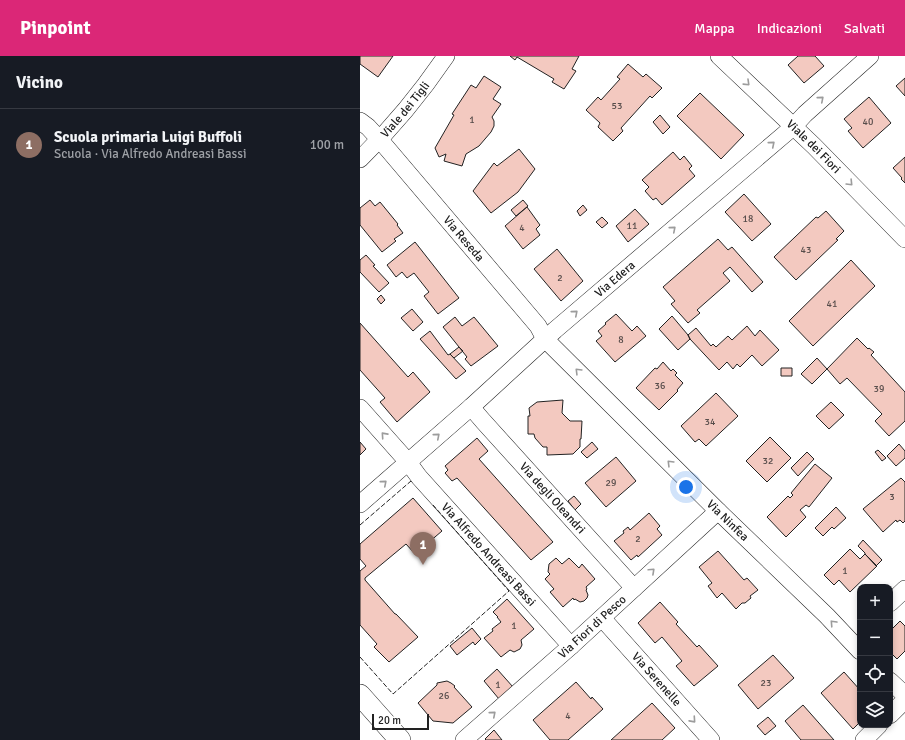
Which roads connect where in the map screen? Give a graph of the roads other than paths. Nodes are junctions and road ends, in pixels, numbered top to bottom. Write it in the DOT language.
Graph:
graph roads {
  1 [pos="446,56"];
  2 [pos="719,56"];
  3 [pos="870,56"];
  4 [pos="360,121"];
  5 [pos="793,126"];
  6 [pos="380,140"];
  7 [pos="360,159"];
  8 [pos="905,240"];
  9 [pos="546,339"];
  10 [pos="471,407"];
  11 [pos="360,408"];
  12 [pos="408,462"];
  13 [pos="360,504"];
  14 [pos="718,511"];
  15 [pos="634,588"];
  16 [pos="905,589"];
  17 [pos="893,600"];
  18 [pos="602,618"];
  19 [pos="856,640"];
  20 [pos="571,646"];
  21 [pos="893,683"];
  22 [pos="360,695"];
  23 [pos="905,696"];
  24 [pos="905,700"];
  25 [pos="893,712"];
  26 [pos="876,728"];
  27 [pos="400,740"];
  28 [pos="464,740"];
  29 [pos="711,740"];
  30 [pos="864,740"];
  1 -- 6 [label="street, Viale dei Tigli"];
  2 -- 5 [label="street, Viale dei Fiori, one-way"];
  5 -- 3 [label="street, Via Edera, one-way"];
  4 -- 6 [label="street, Via Reseda"];
  5 -- 8 [label="street, Viale dei Fiori, one-way"];
  9 -- 5 [label="street, Via Edera, one-way"];
  6 -- 7 [label="street, Viale dei Tigli"];
  6 -- 9 [label="street, Via Reseda"];
  9 -- 10 [label="street, Via Edera"];
  14 -- 9 [label="street, Via Ninfea, one-way"];
  12 -- 10 [label="street, Via Edera, one-way"];
  10 -- 15 [label="street, Via degli Oleandri"];
  12 -- 11 [label="street, Via Alfredo Andreasi Bassi, one-way"];
  13 -- 12 [label="street, Via Edera, one-way"];
  12 -- 20 [label="street, Via Alfredo Andreasi Bassi"];
  15 -- 14 [label="street, Via Fiori di Pesco, one-way"];
  19 -- 14 [label="street, Via Ninfea, one-way"];
  15 -- 18 [label="street, Via Fiori di Pesco"];
  16 -- 17 [label="street"];
  18 -- 20 [label="street, Via Fiori di Pesco"];
  18 -- 29 [label="street, Via Serenelle, one-way"];
  28 -- 20 [label="street, Via Fiori di Pesco, one-way"];
  21 -- 23 [label="street"];
  22 -- 27 [label="street"];
  24 -- 25 [label="street"];
  26 -- 30 [label="street"];
}
